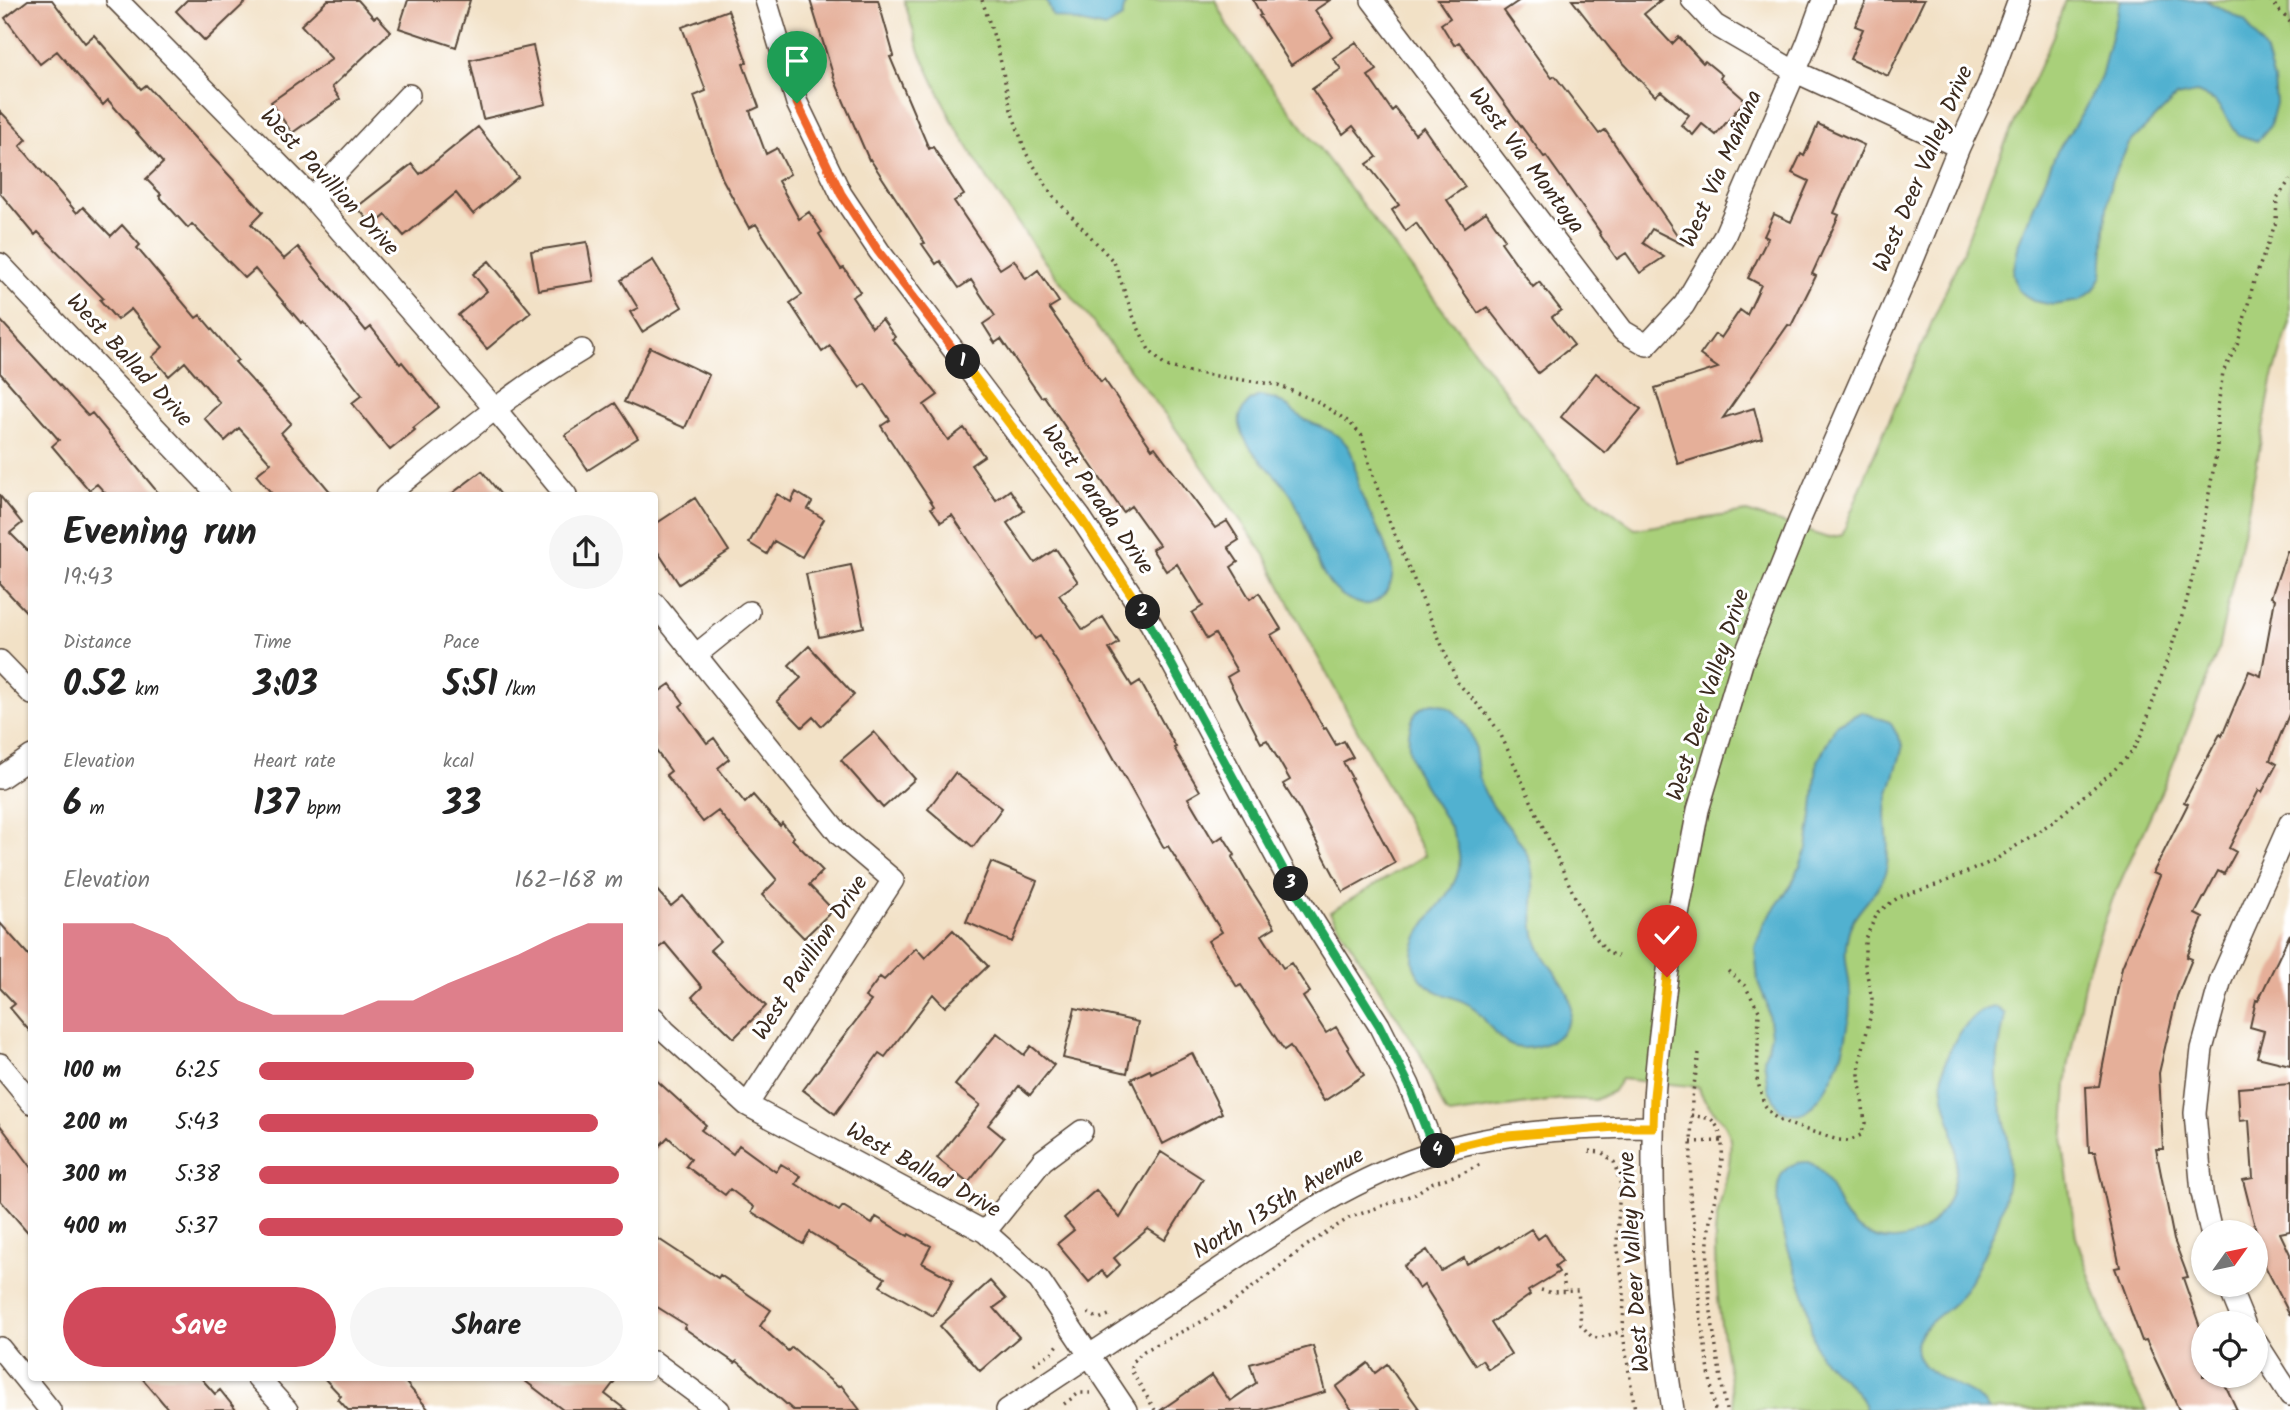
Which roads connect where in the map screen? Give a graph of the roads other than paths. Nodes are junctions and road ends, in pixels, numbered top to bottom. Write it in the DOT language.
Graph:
graph roads {
  1 [pos="117,0"];
  2 [pos="766,0"];
  3 [pos="1372,0"];
  4 [pos="1692,0"];
  5 [pos="1823,0"];
  6 [pos="2019,0"];
  7 [pos="1794,71"];
  8 [pos="409,95"];
  9 [pos="1959,148"];
  10 [pos="312,198"];
  11 [pos="0,264"];
  12 [pos="1647,345"];
  13 [pos="582,349"];
  14 [pos="495,409"];
  15 [pos="216,492"];
  16 [pos="391,492"];
  17 [pos="564,492"];
  18 [pos="658,608"];
  19 [pos="749,612"];
  20 [pos="697,654"];
  21 [pos="0,661"];
  22 [pos="28,690"];
  23 [pos="28,759"];
  24 [pos="0,778"];
  25 [pos="2290,822"];
  26 [pos="658,1023"];
  27 [pos="0,1064"];
  28 [pos="28,1098"];
  29 [pos="747,1105"];
  30 [pos="1653,1127"];
  31 [pos="1082,1130"];
  32 [pos="1435,1152"];
  33 [pos="2208,1220"];
  34 [pos="985,1232"];
  35 [pos="0,1348"];
  36 [pos="1090,1356"];
  37 [pos="2268,1361"];
  38 [pos="658,1365"];
  39 [pos="261,1381"];
  40 [pos="2290,1395"];
  41 [pos="50,1410"];
  42 [pos="287,1410"];
  43 [pos="719,1410"];
  44 [pos="1007,1410"];
  45 [pos="1126,1410"];
  46 [pos="1673,1410"];
  1 -- 10 [label="street, West Pavillion Drive"];
  2 -- 32 [label="street, West Parada Drive"];
  3 -- 12 [label="street, West Via Montoya"];
  4 -- 7 [label="street"];
  5 -- 7 [label="street, West Via Mañana"];
  6 -- 9 [label="street, West Deer Valley Drive"];
  7 -- 9 [label="street"];
  7 -- 12 [label="street, West Via Mañana"];
  8 -- 10 [label="street"];
  9 -- 30 [label="street, West Deer Valley Drive, bridge"];
  10 -- 14 [label="street, West Pavillion Drive"];
  11 -- 15 [label="street, West Ballad Drive"];
  13 -- 14 [label="street"];
  14 -- 16 [label="street"];
  14 -- 17 [label="street, West Pavillion Drive"];
  18 -- 20 [label="street, West Pavillion Drive"];
  19 -- 20 [label="street"];
  20 -- 29 [label="street, West Pavillion Drive"];
  21 -- 22 [label="street"];
  23 -- 24 [label="street"];
  25 -- 33 [label="street"];
  26 -- 29 [label="street, West Ballad Drive"];
  27 -- 28 [label="street"];
  29 -- 34 [label="street, West Ballad Drive"];
  30 -- 32 [label="street, North 135th Avenue"];
  30 -- 46 [label="street, West Deer Valley Drive"];
  31 -- 34 [label="street"];
  32 -- 36 [label="street, North 135th Avenue"];
  34 -- 36 [label="street, West Ballad Drive"];
  35 -- 41 [label="street"];
  36 -- 44 [label="street, North 135th Avenue"];
  36 -- 45 [label="street, West Ballad Drive"];
  37 -- 40 [label="street"];
  38 -- 43 [label="street"];
  39 -- 42 [label="street"];
}
